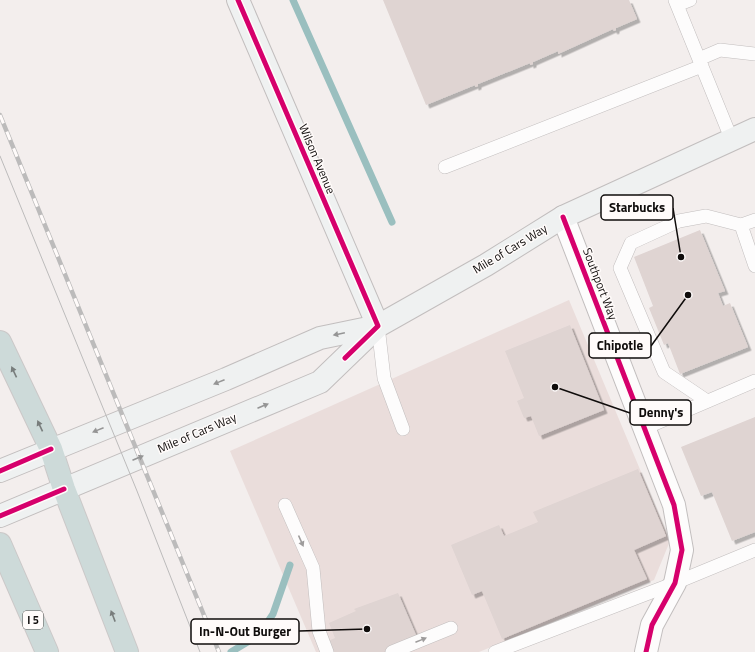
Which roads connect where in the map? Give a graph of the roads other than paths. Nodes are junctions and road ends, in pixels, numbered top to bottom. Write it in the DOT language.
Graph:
graph roads {
  1 [pos="238,0"];
  2 [pos="690,0"];
  3 [pos="676,3"];
  4 [pos="755,54"];
  5 [pos="700,63"];
  6 [pos="755,129"];
  7 [pos="730,138"];
  8 [pos="445,167"];
  9 [pos="563,217"];
  10 [pos="755,220"];
  11 [pos="740,225"];
  12 [pos="755,266"];
  13 [pos="378,326"];
  14 [pos="0,342"];
  15 [pos="755,381"];
  16 [pos="707,401"];
  17 [pos="645,428"];
  18 [pos="403,429"];
  19 [pos="51,449"];
  20 [pos="0,471"];
  21 [pos="64,489"];
  22 [pos="285,505"];
  23 [pos="0,516"];
  24 [pos="0,544"];
  25 [pos="755,550"];
  26 [pos="675,583"];
  27 [pos="450,628"];
  28 [pos="47,652"];
  29 [pos="127,652"];
  30 [pos="327,652"];
  31 [pos="392,652"];
  32 [pos="495,652"];
  33 [pos="646,652"];
  1 -- 13 [label="main road, Wilson Avenue"];
  2 -- 3 [label="lane"];
  3 -- 5 [label="lane"];
  4 -- 5 [label="lane"];
  5 -- 7 [label="lane"];
  5 -- 8 [label="lane"];
  6 -- 7 [label="main road, Mile of Cars Way"];
  7 -- 9 [label="main road, Mile of Cars Way"];
  9 -- 13 [label="main road, Mile of Cars Way"];
  9 -- 17 [label="street, Southport Way"];
  10 -- 11 [label="lane"];
  11 -- 12 [label="lane"];
  11 -- 16 [label="lane"];
  13 -- 18 [label="lane"];
  13 -- 19 [label="main road, Mile of Cars Way, one-way"];
  21 -- 13 [label="main road, Mile of Cars Way, one-way"];
  19 -- 14 [label="highway, one-way"];
  15 -- 16 [label="lane"];
  16 -- 17 [label="lane"];
  17 -- 26 [label="street, Southport Way"];
  19 -- 20 [label="main road, Mile of Cars Way"];
  19 -- 21 [label="highway"];
  21 -- 23 [label="main road, Mile of Cars Way"];
  29 -- 21 [label="highway, one-way"];
  22 -- 30 [label="lane, one-way"];
  24 -- 28 [label="highway, I 5"];
  25 -- 26 [label="lane"];
  26 -- 32 [label="lane"];
  26 -- 33 [label="street, Southport Way"];
  31 -- 27 [label="lane, one-way"];
}
